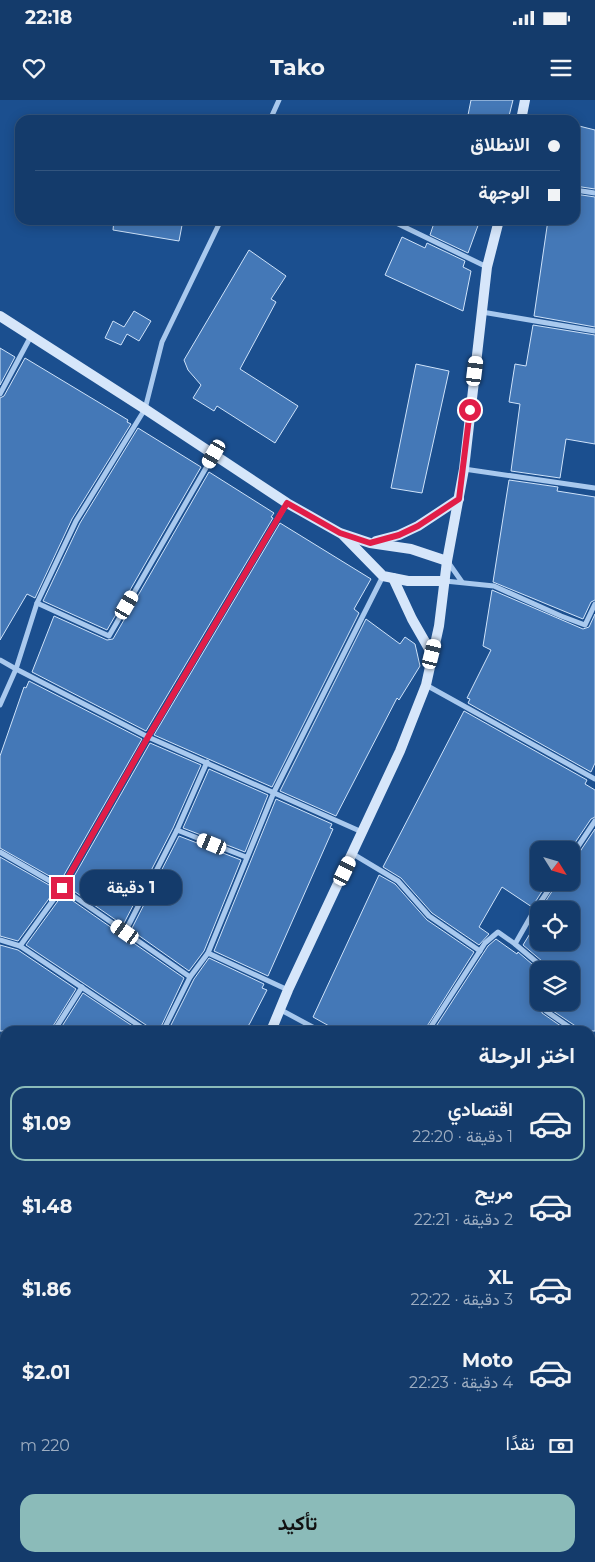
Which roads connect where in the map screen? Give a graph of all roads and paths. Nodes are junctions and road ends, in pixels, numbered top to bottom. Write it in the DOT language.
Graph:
graph roads {
  1 [pos="279,100"];
  2 [pos="525,100"];
  3 [pos="272,115"];
  4 [pos="522,115"];
  5 [pos="580,191"];
  6 [pos="595,193"];
  7 [pos="219,225"];
  8 [pos="400,225"];
  9 [pos="498,225"];
  10 [pos="487,267"];
  11 [pos="481,312"];
  12 [pos="0,316"];
  13 [pos="595,331"];
  14 [pos="31,336"];
  15 [pos="0,394"];
  16 [pos="146,409"];
  17 [pos="214,454"];
  18 [pos="464,469"];
  19 [pos="595,488"];
  20 [pos="459,499"];
  21 [pos="287,503"];
  22 [pos="340,533"];
  23 [pos="370,543"];
  24 [pos="447,561"];
  25 [pos="388,577"];
  26 [pos="445,581"];
  27 [pos="462,582"];
  28 [pos="37,603"];
  29 [pos="595,604"];
  30 [pos="432,654"];
  31 [pos="0,660"];
  32 [pos="16,669"];
  33 [pos="426,685"];
  34 [pos="0,705"];
  35 [pos="148,737"];
  36 [pos="207,762"];
  37 [pos="595,779"];
  38 [pos="274,792"];
  39 [pos="595,821"];
  40 [pos="177,830"];
  41 [pos="362,832"];
  42 [pos="580,844"];
  43 [pos="0,852"];
  44 [pos="353,854"];
  45 [pos="246,857"];
  46 [pos="62,888"];
  47 [pos="548,891"];
  48 [pos="125,932"];
  49 [pos="0,940"];
  50 [pos="515,944"];
  51 [pos="20,946"];
  52 [pos="480,951"];
  53 [pos="208,953"];
  54 [pos="535,961"];
  55 [pos="190,977"];
  56 [pos="82,987"];
  57 [pos="288,990"];
  58 [pos="280,1010"];
  59 [pos="546,1011"];
  60 [pos="57,1026"];
  61 [pos="140,1026"];
  62 [pos="166,1026"];
  63 [pos="273,1026"];
  64 [pos="310,1026"];
  65 [pos="431,1026"];
  66 [pos="568,1026"];
  1 -- 3 [label="street"];
  2 -- 4 [label="main road"];
  5 -- 6 [label="street"];
  7 -- 16 [label="street"];
  8 -- 10 [label="street"];
  9 -- 10 [label="main road"];
  10 -- 11 [label="main road"];
  11 -- 13 [label="street"];
  11 -- 18 [label="main road"];
  12 -- 14 [label="main road"];
  14 -- 15 [label="street"];
  14 -- 16 [label="main road"];
  16 -- 17 [label="main road"];
  16 -- 28 [label="street"];
  17 -- 21 [label="main road"];
  17 -- 28 [label="street"];
  18 -- 19 [label="street"];
  18 -- 20 [label="main road"];
  20 -- 23 [label="main road"];
  20 -- 24 [label="main road"];
  21 -- 22 [label="main road"];
  21 -- 35 [label="street"];
  22 -- 23 [label="main road"];
  22 -- 25 [label="main road"];
  23 -- 24 [label="main road"];
  24 -- 26 [label="main road"];
  24 -- 27 [label="street"];
  25 -- 26 [label="main road"];
  25 -- 30 [label="main road"];
  25 -- 38 [label="street"];
  26 -- 27 [label="street"];
  26 -- 30 [label="main road"];
  27 -- 29 [label="street"];
  28 -- 32 [label="street"];
  30 -- 33 [label="main road"];
  31 -- 32 [label="street"];
  32 -- 34 [label="street"];
  32 -- 35 [label="street"];
  33 -- 37 [label="street"];
  33 -- 41 [label="main road"];
  35 -- 36 [label="street"];
  35 -- 46 [label="street"];
  36 -- 38 [label="street"];
  36 -- 40 [label="street"];
  38 -- 41 [label="street"];
  38 -- 45 [label="street"];
  39 -- 42 [label="street"];
  40 -- 45 [label="street"];
  40 -- 48 [label="street"];
  41 -- 44 [label="main road"];
  43 -- 46 [label="street"];
  44 -- 52 [label="street"];
  44 -- 57 [label="main road"];
  45 -- 53 [label="street"];
  46 -- 48 [label="street"];
  46 -- 51 [label="street"];
  47 -- 50 [label="street"];
  48 -- 55 [label="street"];
  49 -- 51 [label="street"];
  50 -- 52 [label="street"];
  50 -- 54 [label="street"];
  51 -- 56 [label="street"];
  52 -- 65 [label="street"];
  53 -- 55 [label="street"];
  53 -- 57 [label="street"];
  55 -- 62 [label="street"];
  56 -- 60 [label="street"];
  56 -- 61 [label="street"];
  57 -- 58 [label="main road"];
  58 -- 63 [label="main road"];
  58 -- 64 [label="street"];
  59 -- 66 [label="street"];
}
